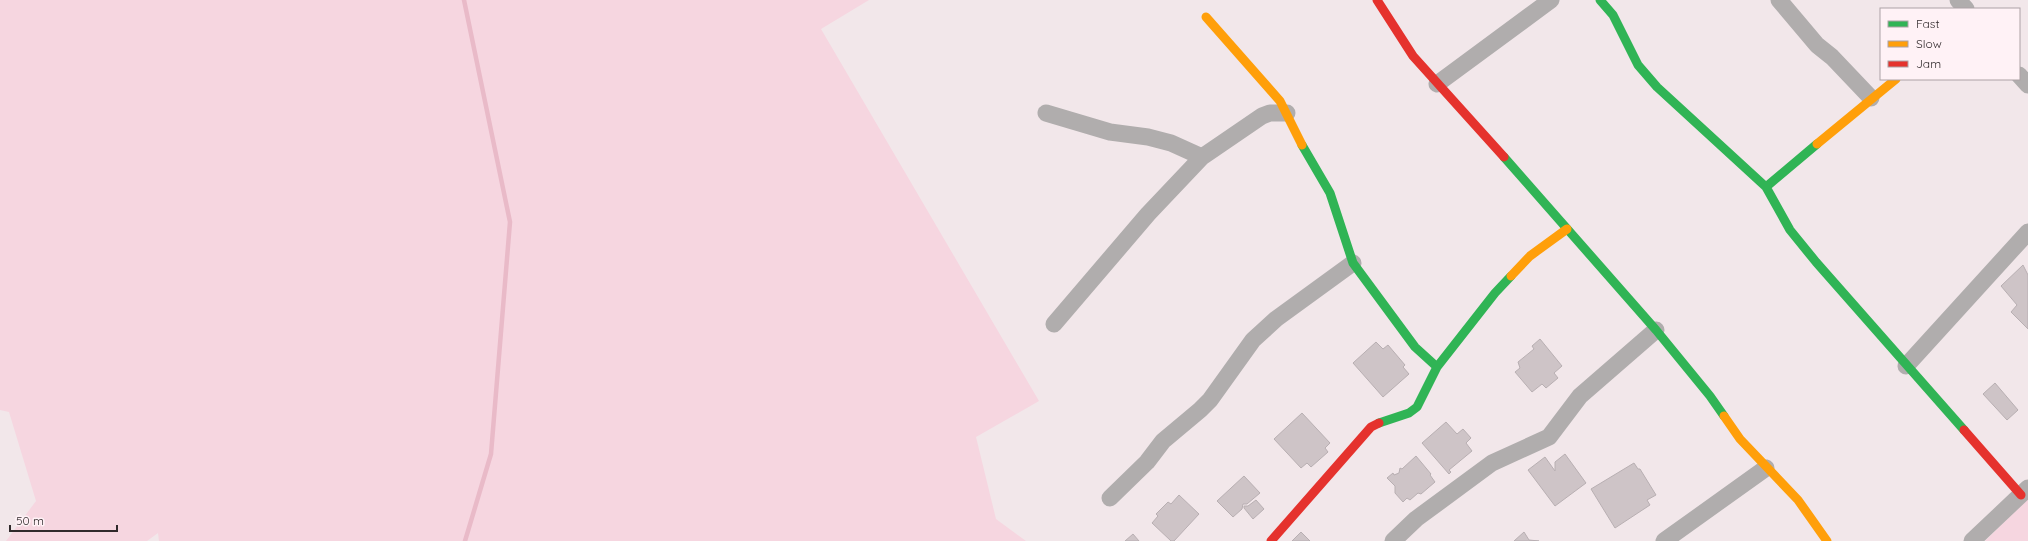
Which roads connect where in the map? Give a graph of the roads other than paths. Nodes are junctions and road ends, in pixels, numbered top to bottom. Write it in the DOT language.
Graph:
graph roads {
  1 [pos="1377,0"];
  2 [pos="1551,0"];
  3 [pos="1600,0"];
  4 [pos="1779,0"];
  5 [pos="1958,0"];
  6 [pos="1965,8"];
  7 [pos="1206,17"];
  8 [pos="2020,76"];
  9 [pos="1895,80"];
  10 [pos="1437,84"];
  11 [pos="2028,85"];
  12 [pos="1871,98"];
  13 [pos="1046,113"];
  14 [pos="1287,113"];
  15 [pos="1202,157"];
  16 [pos="1766,187"];
  17 [pos="1567,229"];
  18 [pos="2028,232"];
  19 [pos="1353,263"];
  20 [pos="1054,324"];
  21 [pos="1656,330"];
  22 [pos="1906,366"];
  23 [pos="1438,367"];
  24 [pos="1766,468"];
  25 [pos="2025,492"];
  26 [pos="1110,498"];
  27 [pos="1271,541"];
  28 [pos="1393,541"];
  29 [pos="1664,541"];
  30 [pos="1827,541"];
  31 [pos="1972,541"];
  1 -- 10 [label="street"];
  2 -- 10 [label="street"];
  3 -- 16 [label="street"];
  4 -- 12 [label="street"];
  5 -- 6 [label="street"];
  7 -- 14 [label="street"];
  8 -- 11 [label="street"];
  9 -- 12 [label="street"];
  10 -- 17 [label="street"];
  12 -- 16 [label="street"];
  13 -- 15 [label="street"];
  14 -- 15 [label="street"];
  14 -- 19 [label="street"];
  15 -- 20 [label="street"];
  16 -- 22 [label="street"];
  17 -- 21 [label="street"];
  17 -- 23 [label="street"];
  18 -- 22 [label="street"];
  19 -- 23 [label="street"];
  19 -- 26 [label="street"];
  21 -- 24 [label="street"];
  21 -- 28 [label="street"];
  22 -- 25 [label="street"];
  23 -- 27 [label="street"];
  24 -- 29 [label="street"];
  24 -- 30 [label="street"];
  25 -- 31 [label="street"];
}
